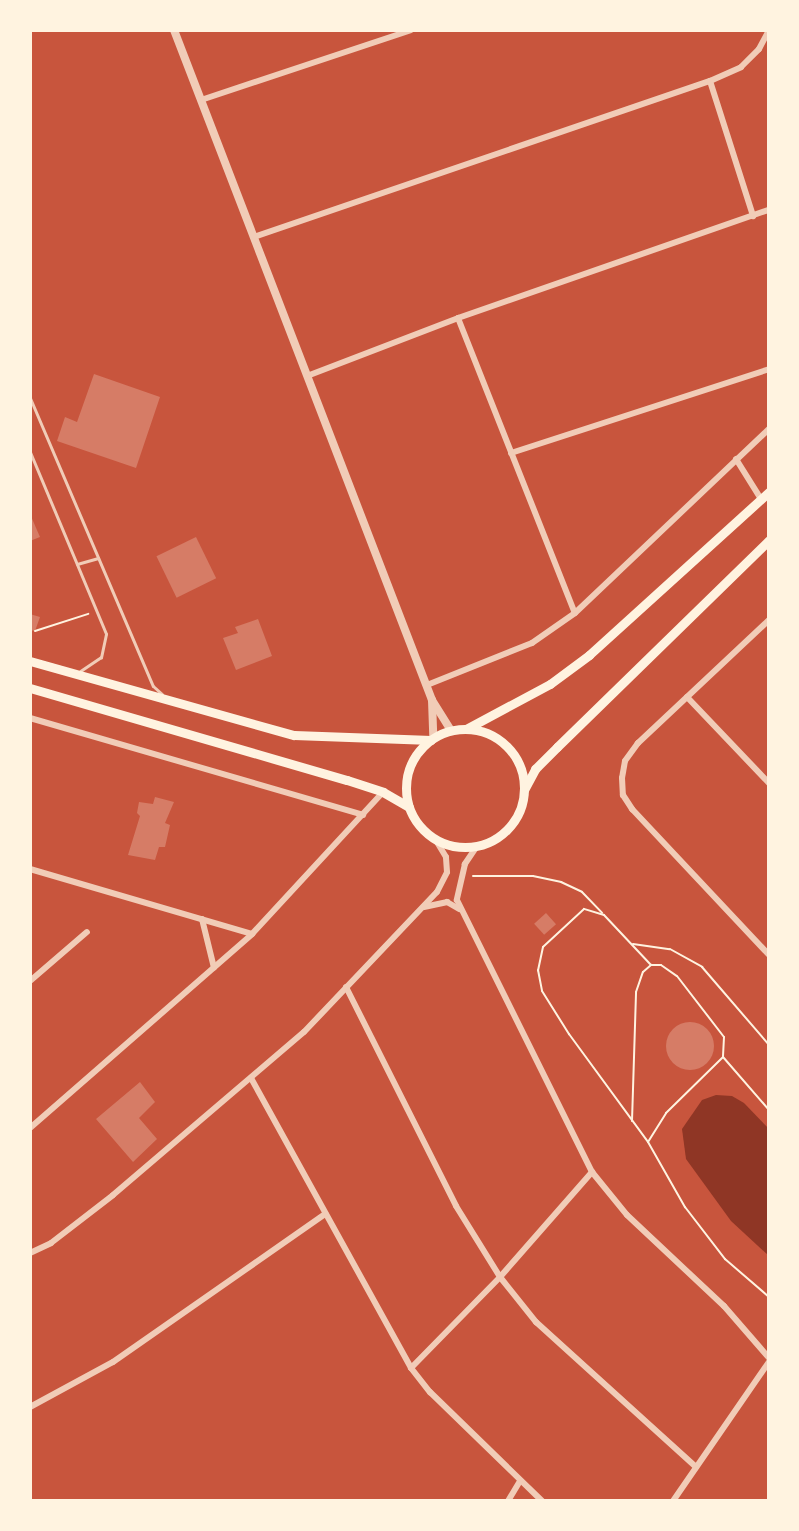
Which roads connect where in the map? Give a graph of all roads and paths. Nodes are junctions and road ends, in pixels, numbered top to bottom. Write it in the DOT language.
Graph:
graph roads {
  1 [pos="174,30"];
  2 [pos="411,30"];
  3 [pos="769,30"];
  4 [pos="710,81"];
  5 [pos="201,100"];
  6 [pos="769,210"];
  7 [pos="753,216"];
  8 [pos="254,237"];
  9 [pos="458,318"];
  10 [pos="769,369"];
  11 [pos="307,376"];
  12 [pos="30,398"];
  13 [pos="769,429"];
  14 [pos="30,452"];
  15 [pos="511,453"];
  16 [pos="736,459"];
  17 [pos="769,492"];
  18 [pos="761,499"];
  19 [pos="769,540"];
  20 [pos="98,558"];
  21 [pos="77,564"];
  22 [pos="97,612"];
  23 [pos="574,613"];
  24 [pos="769,620"];
  25 [pos="35,631"];
  26 [pos="30,661"];
  27 [pos="75,674"];
  28 [pos="427,685"];
  29 [pos="30,688"];
  30 [pos="687,697"];
  31 [pos="432,700"];
  32 [pos="173,703"];
  33 [pos="30,718"];
  34 [pos="466,729"];
  35 [pos="451,731"];
  36 [pos="432,739"];
  37 [pos="769,783"];
  38 [pos="524,790"];
  39 [pos="384,792"];
  40 [pos="408,807"];
  41 [pos="363,815"];
  42 [pos="435,839"];
  43 [pos="477,846"];
  44 [pos="30,869"];
  45 [pos="461,876"];
  46 [pos="423,907"];
  47 [pos="462,911"];
  48 [pos="604,915"];
  49 [pos="202,919"];
  50 [pos="87,932"];
  51 [pos="252,934"];
  52 [pos="633,944"];
  53 [pos="769,955"];
  54 [pos="651,965"];
  55 [pos="214,968"];
  56 [pos="30,981"];
  57 [pos="346,987"];
  58 [pos="769,1044"];
  59 [pos="723,1057"];
  60 [pos="250,1078"];
  61 [pos="769,1110"];
  62 [pos="632,1121"];
  63 [pos="30,1128"];
  64 [pos="648,1142"];
  65 [pos="592,1172"];
  66 [pos="325,1214"];
  67 [pos="30,1253"];
  68 [pos="500,1277"];
  69 [pos="769,1298"];
  70 [pos="769,1360"];
  71 [pos="411,1368"];
  72 [pos="30,1407"];
  73 [pos="696,1467"];
  74 [pos="520,1482"];
  75 [pos="508,1501"];
  76 [pos="542,1501"];
  77 [pos="673,1501"];
  1 -- 5 [label="street"];
  2 -- 5 [label="street"];
  3 -- 4 [label="street"];
  4 -- 7 [label="street"];
  4 -- 8 [label="street"];
  5 -- 8 [label="street"];
  6 -- 7 [label="street"];
  7 -- 9 [label="street"];
  8 -- 11 [label="street"];
  9 -- 11 [label="street"];
  9 -- 15 [label="street"];
  10 -- 15 [label="street"];
  11 -- 28 [label="street"];
  12 -- 20 [label="lane"];
  13 -- 16 [label="street"];
  14 -- 21 [label="lane"];
  15 -- 23 [label="street"];
  16 -- 18 [label="street"];
  16 -- 23 [label="street"];
  17 -- 18 [label="main road"];
  18 -- 34 [label="main road"];
  19 -- 38 [label="main road"];
  20 -- 21 [label="lane"];
  20 -- 32 [label="lane"];
  21 -- 22 [label="lane"];
  22 -- 25 [label="path"];
  22 -- 27 [label="lane"];
  23 -- 28 [label="street"];
  24 -- 30 [label="street"];
  26 -- 27 [label="main road"];
  27 -- 32 [label="main road"];
  28 -- 31 [label="street"];
  29 -- 39 [label="main road"];
  30 -- 37 [label="street"];
  30 -- 53 [label="street"];
  31 -- 35 [label="street"];
  31 -- 36 [label="street"];
  32 -- 36 [label="main road"];
  33 -- 41 [label="street"];
  34 -- 35 [label="main road"];
  34 -- 38 [label="main road"];
  35 -- 36 [label="main road"];
  36 -- 40 [label="main road"];
  38 -- 43 [label="main road"];
  39 -- 40 [label="main road"];
  39 -- 41 [label="street"];
  40 -- 42 [label="main road"];
  41 -- 51 [label="street"];
  42 -- 43 [label="main road"];
  42 -- 46 [label="street"];
  43 -- 45 [label="street"];
  44 -- 49 [label="street"];
  45 -- 47 [label="street"];
  45 -- 48 [label="path"];
  46 -- 47 [label="street"];
  46 -- 57 [label="street"];
  47 -- 65 [label="street"];
  48 -- 52 [label="path"];
  48 -- 62 [label="path"];
  49 -- 51 [label="street"];
  49 -- 55 [label="street"];
  50 -- 56 [label="street"];
  51 -- 55 [label="street"];
  52 -- 54 [label="path"];
  52 -- 58 [label="path"];
  54 -- 59 [label="path"];
  54 -- 62 [label="path"];
  55 -- 63 [label="street"];
  57 -- 60 [label="street"];
  57 -- 68 [label="street"];
  59 -- 61 [label="path"];
  59 -- 64 [label="path"];
  60 -- 66 [label="street"];
  60 -- 67 [label="street"];
  62 -- 64 [label="path"];
  64 -- 69 [label="path"];
  65 -- 68 [label="street"];
  65 -- 70 [label="street"];
  66 -- 71 [label="street"];
  66 -- 72 [label="street"];
  68 -- 71 [label="street"];
  68 -- 73 [label="street"];
  70 -- 73 [label="street"];
  71 -- 74 [label="street"];
  73 -- 77 [label="street"];
  74 -- 75 [label="street"];
  74 -- 76 [label="street"];
}
